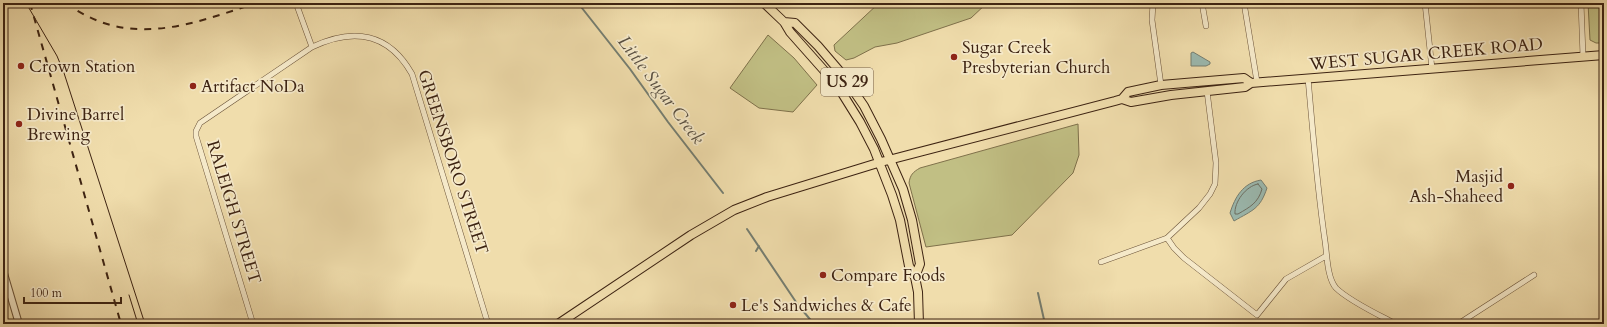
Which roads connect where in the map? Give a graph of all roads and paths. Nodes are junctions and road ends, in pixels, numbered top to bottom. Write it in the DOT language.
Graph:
graph roads {
  1 [pos="296,3"];
  2 [pos="764,3"];
  3 [pos="1153,3"];
  4 [pos="1202,3"];
  5 [pos="1244,3"];
  6 [pos="1425,3"];
  7 [pos="1580,3"];
  8 [pos="784,22"];
  9 [pos="1206,26"];
  10 [pos="312,47"];
  11 [pos="1604,55"];
  12 [pos="1583,56"];
  13 [pos="1432,69"];
  14 [pos="1308,78"];
  15 [pos="1254,83"];
  16 [pos="1161,86"];
  17 [pos="1207,91"];
  18 [pos="1122,99"];
  19 [pos="890,160"];
  20 [pos="880,162"];
  21 [pos="1167,238"];
  22 [pos="1326,256"];
  23 [pos="1101,262"];
  24 [pos="3,270"];
  25 [pos="1534,275"];
  26 [pos="915,277"];
  27 [pos="19,324"];
  28 [pos="253,324"];
  29 [pos="488,324"];
  30 [pos="558,324"];
  31 [pos="919,324"];
  32 [pos="1396,324"];
  33 [pos="1458,324"];
  1 -- 10 [label="street"];
  2 -- 8 [label="main road, US 29"];
  3 -- 16 [label="street"];
  4 -- 9 [label="street"];
  5 -- 15 [label="street"];
  6 -- 13 [label="street"];
  7 -- 12 [label="street"];
  8 -- 19 [label="main road, US 29"];
  8 -- 20 [label="main road, US 29"];
  10 -- 28 [label="street, RALEIGH STREET"];
  10 -- 29 [label="street, GREENSBORO STREET"];
  11 -- 12 [label="main road, WEST SUGAR CREEK ROAD"];
  12 -- 13 [label="main road, WEST SUGAR CREEK ROAD"];
  13 -- 14 [label="main road, WEST SUGAR CREEK ROAD"];
  14 -- 15 [label="main road, WEST SUGAR CREEK ROAD"];
  14 -- 22 [label="street"];
  15 -- 16 [label="main road, WEST SUGAR CREEK ROAD"];
  15 -- 17 [label="main road, WEST SUGAR CREEK ROAD"];
  16 -- 18 [label="main road, WEST SUGAR CREEK ROAD"];
  17 -- 18 [label="main road, WEST SUGAR CREEK ROAD"];
  17 -- 21 [label="street"];
  18 -- 19 [label="main road, WEST SUGAR CREEK ROAD"];
  19 -- 20 [label="main road, WEST SUGAR CREEK ROAD"];
  19 -- 26 [label="main road, US 29"];
  20 -- 26 [label="main road, US 29"];
  20 -- 30 [label="main road, WEST SUGAR CREEK ROAD"];
  21 -- 22 [label="street"];
  21 -- 23 [label="street"];
  22 -- 32 [label="street"];
  24 -- 27 [label="street"];
  25 -- 33 [label="street"];
  26 -- 31 [label="main road, US 29"];
}
